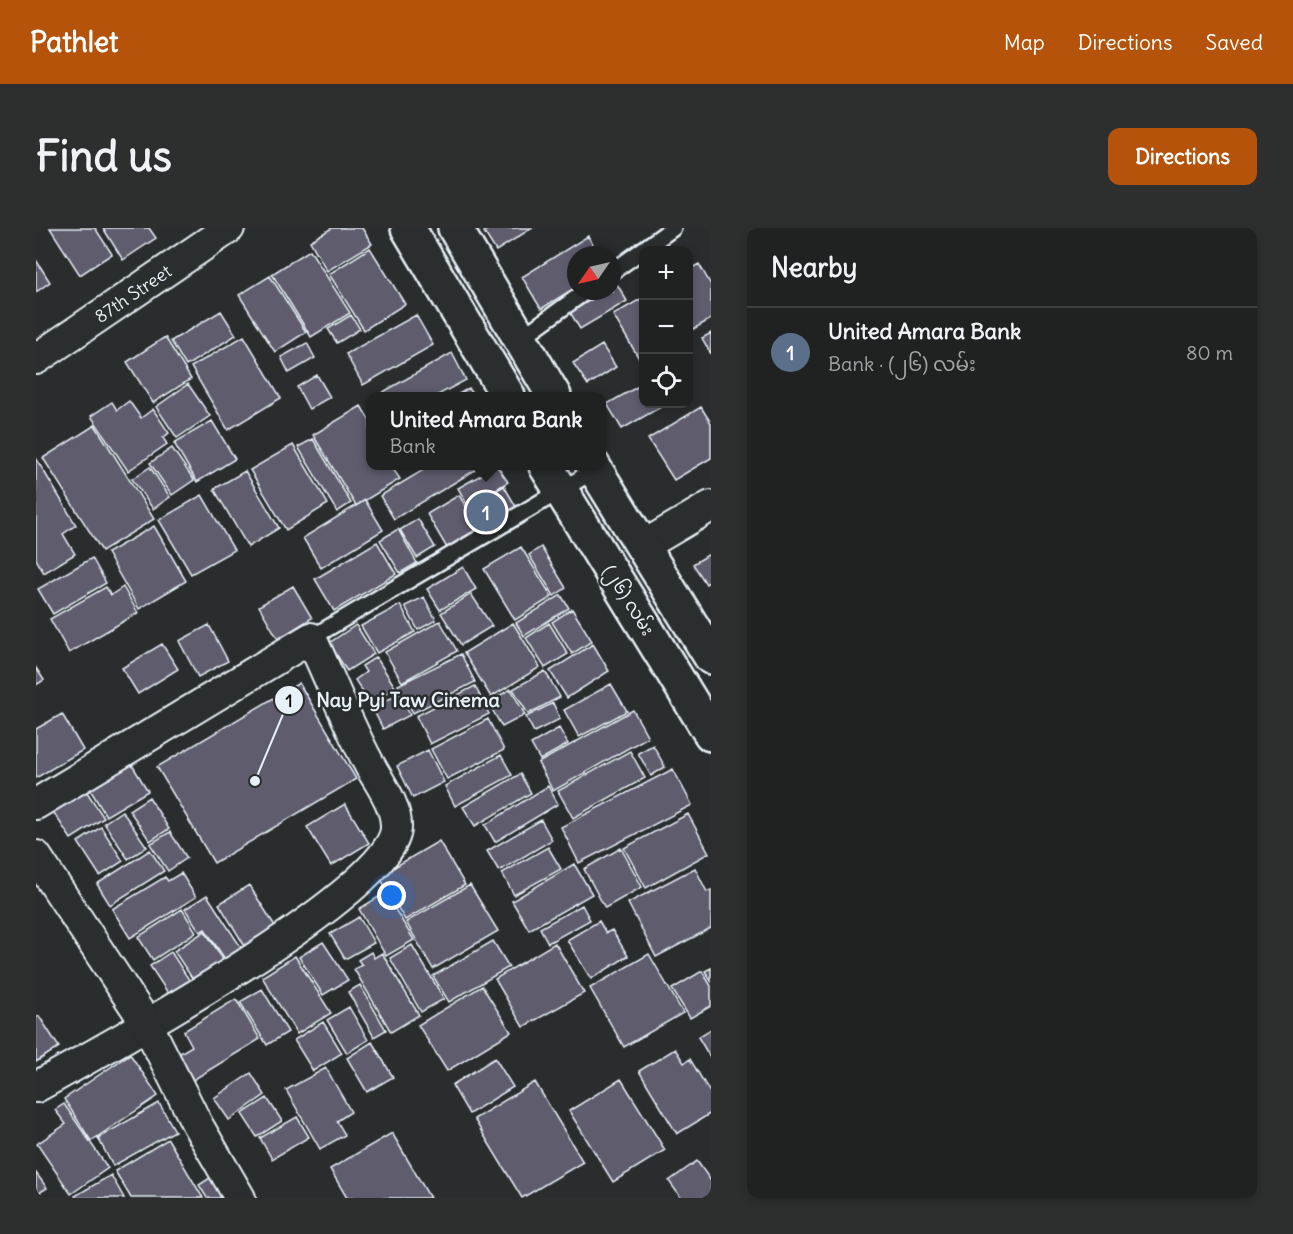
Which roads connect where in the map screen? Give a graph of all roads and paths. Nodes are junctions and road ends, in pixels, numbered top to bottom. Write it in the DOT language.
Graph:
graph roads {
  1 [pos="229,228"];
  2 [pos="408,228"];
  3 [pos="455,228"];
  4 [pos="673,228"];
  5 [pos="621,266"];
  6 [pos="574,300"];
  7 [pos="521,338"];
  8 [pos="36,359"];
  9 [pos="506,392"];
  10 [pos="552,392"];
  11 [pos="586,470"];
  12 [pos="595,470"];
  13 [pos="553,478"];
  14 [pos="711,506"];
  15 [pos="643,546"];
  16 [pos="311,638"];
  17 [pos="711,657"];
  18 [pos="711,734"];
  19 [pos="36,804"];
  20 [pos="36,856"];
  21 [pos="148,1026"];
  22 [pos="36,1087"];
  23 [pos="240,1198"];
  1 -- 8 [label="street, 87th Street"];
  2 -- 9 [label="main road"];
  3 -- 7 [label="main road"];
  4 -- 5 [label="lane"];
  6 -- 7 [label="lane"];
  7 -- 10 [label="main road"];
  11 -- 13 [label="lane"];
  12 -- 15 [label="main road"];
  13 -- 16 [label="lane"];
  13 -- 18 [label="main road, (၂၆) လမ်း"];
  14 -- 15 [label="street"];
  15 -- 17 [label="main road"];
  16 -- 19 [label="street"];
  16 -- 21 [label="street"];
  20 -- 21 [label="street"];
  21 -- 22 [label="street"];
  21 -- 23 [label="street"];
}
